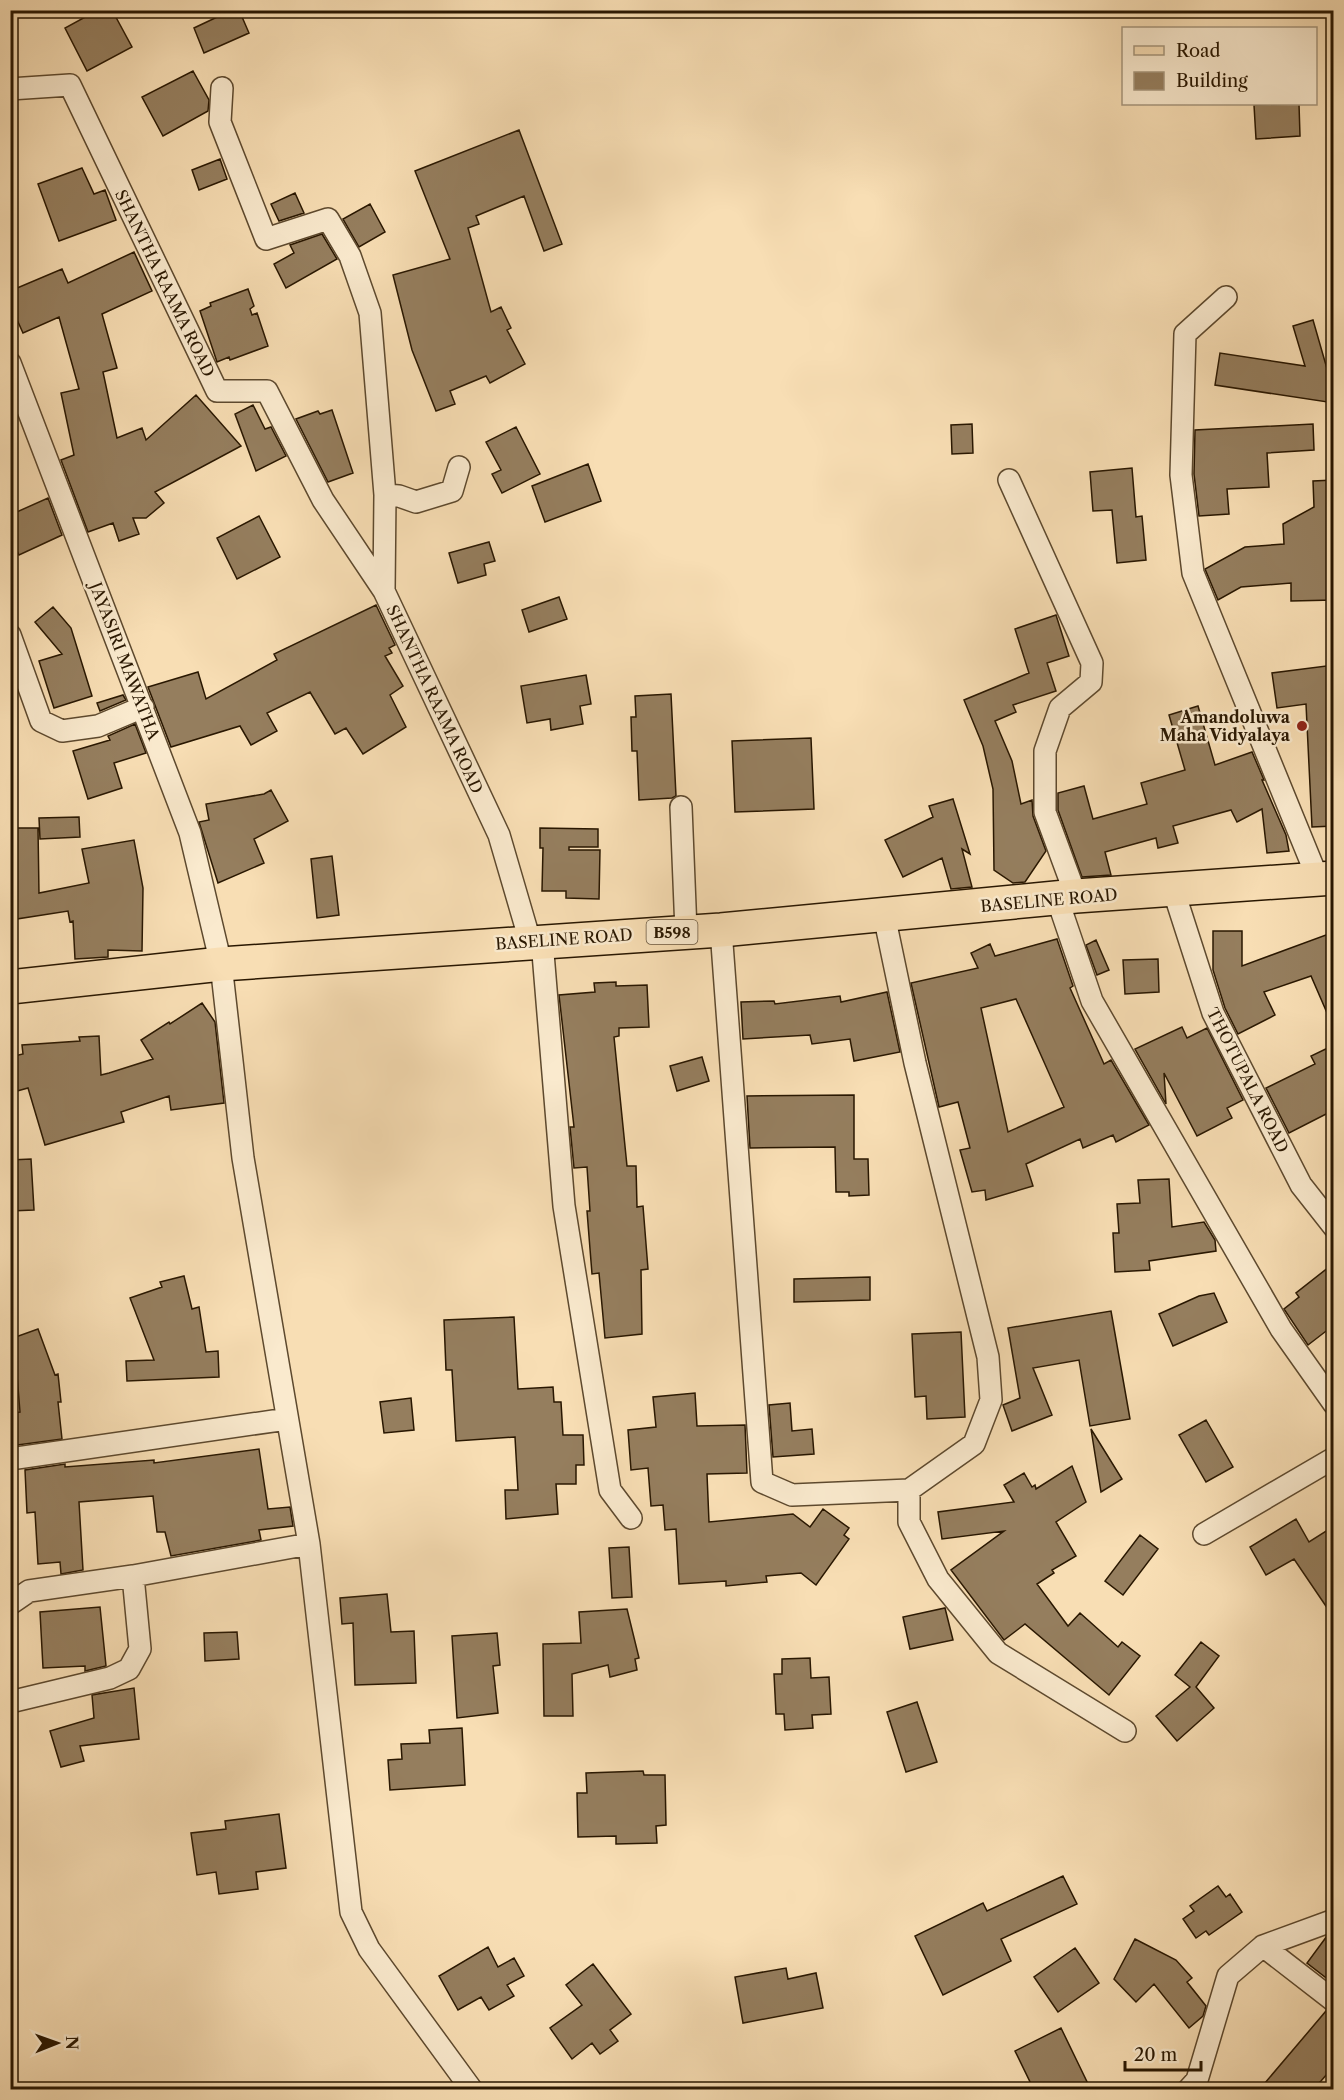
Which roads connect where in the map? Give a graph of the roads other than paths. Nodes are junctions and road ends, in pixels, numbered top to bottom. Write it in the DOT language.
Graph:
graph roads {
  1 [pos="222,88"];
  2 [pos="10,89"];
  3 [pos="1226,297"];
  4 [pos="10,363"];
  5 [pos="459,467"];
  6 [pos="1009,480"];
  7 [pos="385,495"];
  8 [pos="384,591"];
  9 [pos="10,635"];
  10 [pos="144,707"];
  11 [pos="681,807"];
  12 [pos="1326,878"];
  13 [pos="1173,889"];
  14 [pos="1066,897"];
  15 [pos="884,915"];
  16 [pos="720,930"];
  17 [pos="686,931"];
  18 [pos="536,941"];
  19 [pos="221,964"];
  20 [pos="10,987"];
  21 [pos="1334,1227"];
  22 [pos="1334,1404"];
  23 [pos="287,1419"];
  24 [pos="1334,1458"];
  25 [pos="10,1459"];
  26 [pos="909,1490"];
  27 [pos="631,1518"];
  28 [pos="1204,1534"];
  29 [pos="309,1544"];
  30 [pos="133,1576"];
  31 [pos="10,1604"];
  32 [pos="10,1702"];
  33 [pos="1125,1731"];
  34 [pos="1334,1920"];
  35 [pos="1263,1946"];
  36 [pos="1334,2001"];
  37 [pos="1197,2086"];
  38 [pos="472,2090"];
  1 -- 7 [label="street"];
  2 -- 8 [label="street, SHANTHA RAAMA ROAD"];
  3 -- 12 [label="street"];
  4 -- 10 [label="street, JAYASIRI MAWATHA"];
  5 -- 7 [label="street"];
  6 -- 14 [label="street"];
  7 -- 8 [label="street"];
  8 -- 18 [label="street, SHANTHA RAAMA ROAD"];
  9 -- 10 [label="street"];
  10 -- 19 [label="street, JAYASIRI MAWATHA"];
  11 -- 17 [label="street"];
  12 -- 13 [label="main road, BASELINE ROAD / B598"];
  13 -- 14 [label="main road, BASELINE ROAD / B598"];
  13 -- 21 [label="street, THOTUPALA ROAD"];
  14 -- 15 [label="main road, BASELINE ROAD / B598"];
  14 -- 22 [label="street"];
  15 -- 16 [label="main road, BASELINE ROAD / B598"];
  15 -- 26 [label="street"];
  16 -- 17 [label="main road, BASELINE ROAD / B598"];
  16 -- 26 [label="street"];
  17 -- 18 [label="main road, BASELINE ROAD / B598"];
  18 -- 19 [label="main road, BASELINE ROAD / B598"];
  18 -- 27 [label="street, SHANTHA RAAMA ROAD"];
  19 -- 20 [label="main road, BASELINE ROAD / B598"];
  19 -- 23 [label="street, JAYASIRI MAWATHA"];
  23 -- 25 [label="street"];
  23 -- 29 [label="street, JAYASIRI MAWATHA"];
  24 -- 28 [label="street"];
  26 -- 33 [label="street"];
  29 -- 30 [label="street"];
  29 -- 38 [label="street, JAYASIRI MAWATHA"];
  30 -- 31 [label="street"];
  30 -- 32 [label="street"];
  34 -- 35 [label="street"];
  35 -- 36 [label="street"];
  35 -- 37 [label="street"];
}
